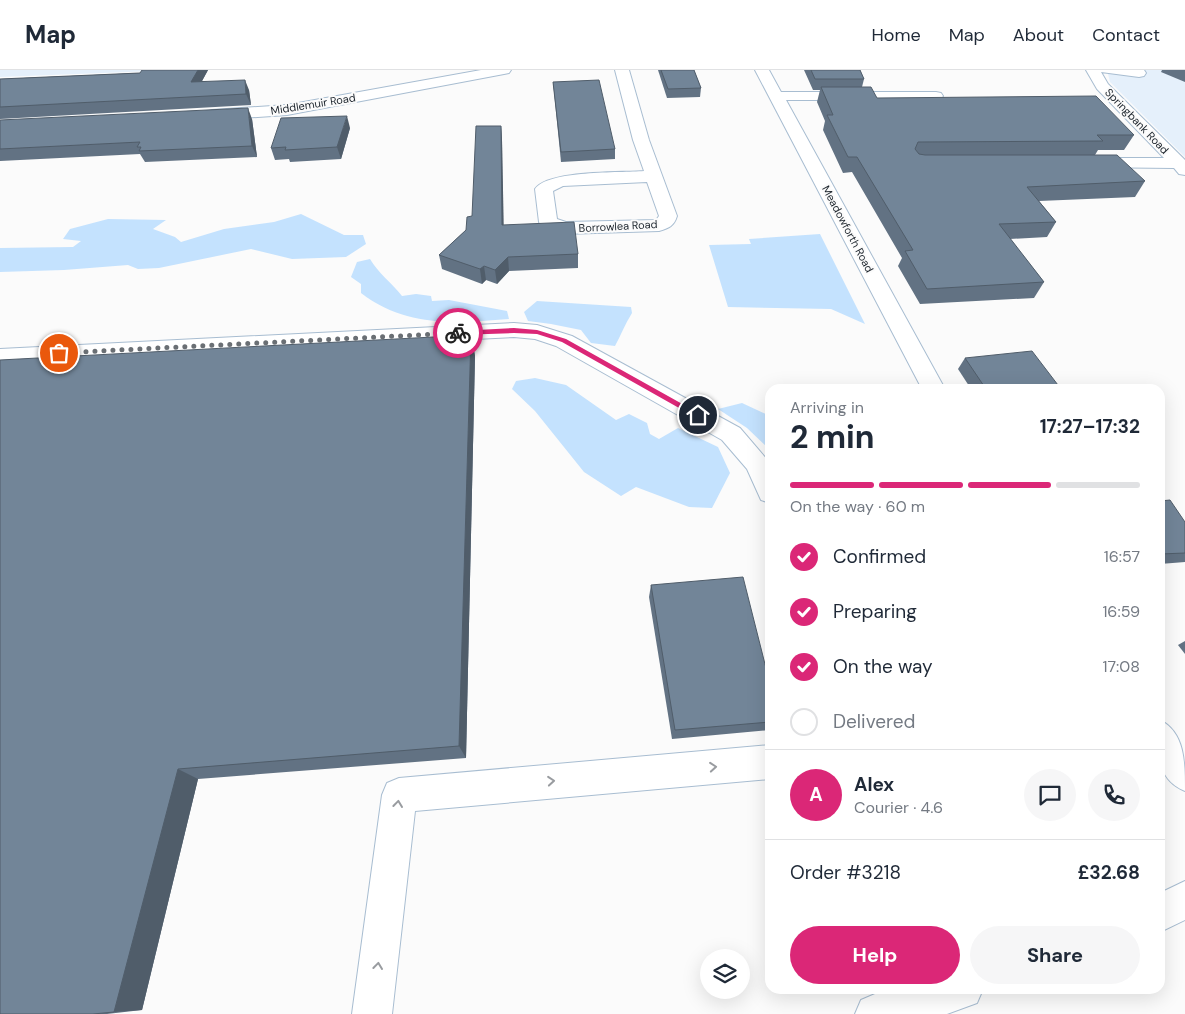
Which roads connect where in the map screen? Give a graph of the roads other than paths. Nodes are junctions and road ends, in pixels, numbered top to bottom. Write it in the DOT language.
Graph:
graph roads {
  1 [pos="504,70"];
  2 [pos="622,70"];
  3 [pos="762,70"];
  4 [pos="1093,70"];
  5 [pos="1107,70"];
  6 [pos="1139,73"];
  7 [pos="776,96"];
  8 [pos="936,96"];
  9 [pos="197,115"];
  10 [pos="1068,163"];
  11 [pos="1181,166"];
  12 [pos="655,176"];
  13 [pos="0,356"];
  14 [pos="931,384"];
  15 [pos="765,481"];
  16 [pos="1165,744"];
  17 [pos="765,762"];
  18 [pos="1185,774"];
  19 [pos="1185,900"];
  20 [pos="1165,910"];
  21 [pos="936,994"];
  22 [pos="372,1014"];
  23 [pos="875,1014"];
  1 -- 9 [label="street, Middlemuir Road"];
  2 -- 12 [label="street, Borrowlea Road"];
  3 -- 7 [label="street, Meadowforth Road"];
  4 -- 11 [label="street, Springbank Road"];
  5 -- 6 [label="street"];
  7 -- 8 [label="street"];
  7 -- 14 [label="street, Meadowforth Road"];
  10 -- 11 [label="street"];
  12 -- 12 [label="street, Borrowlea Road"];
  13 -- 15 [label="street"];
  16 -- 18 [label="street"];
  22 -- 17 [label="street, one-way"];
  19 -- 20 [label="street"];
  21 -- 23 [label="street"];
}
